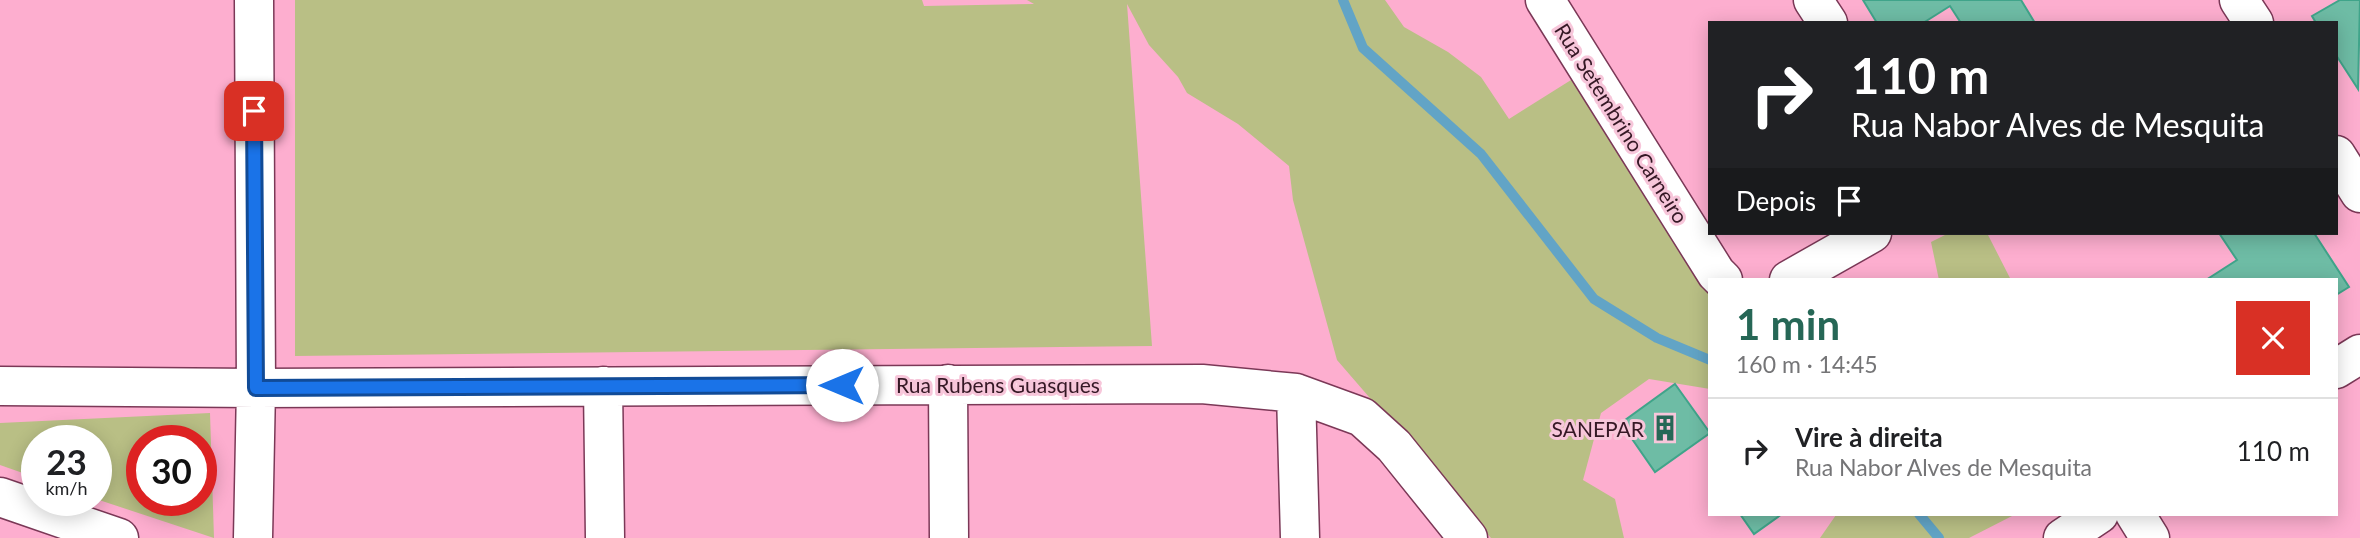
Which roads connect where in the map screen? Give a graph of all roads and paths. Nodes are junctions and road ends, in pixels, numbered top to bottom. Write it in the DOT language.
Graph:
graph roads {
  1 [pos="254,0"];
  2 [pos="1545,0"];
  3 [pos="1813,0"];
  4 [pos="1827,21"];
  5 [pos="1868,235"];
  6 [pos="1721,278"];
  7 [pos="1793,278"];
  8 [pos="2360,355"];
  9 [pos="2338,368"];
  10 [pos="948,384"];
  11 [pos="0,386"];
  12 [pos="603,386"];
  13 [pos="256,388"];
  14 [pos="1296,393"];
  15 [pos="0,496"];
  16 [pos="2096,516"];
  17 [pos="2136,516"];
  18 [pos="119,538"];
  19 [pos="253,538"];
  20 [pos="605,538"];
  21 [pos="949,538"];
  22 [pos="1300,538"];
  23 [pos="1468,538"];
  24 [pos="2063,538"];
  25 [pos="2150,538"];
  1 -- 13 [label="street"];
  2 -- 6 [label="street, Rua Setembrino Carneiro"];
  3 -- 4 [label="street"];
  5 -- 7 [label="street"];
  8 -- 9 [label="street"];
  10 -- 12 [label="street, Rua Rubens Guasques"];
  10 -- 14 [label="street, Rua Rubens Guasques"];
  10 -- 21 [label="street"];
  11 -- 13 [label="street, Rua Rubens Guasques"];
  12 -- 13 [label="street, Rua Rubens Guasques"];
  12 -- 20 [label="street"];
  13 -- 19 [label="street"];
  14 -- 22 [label="street"];
  14 -- 23 [label="street, Rua Rubens Guasques"];
  15 -- 18 [label="street"];
  16 -- 24 [label="street"];
  17 -- 25 [label="street"];
}
